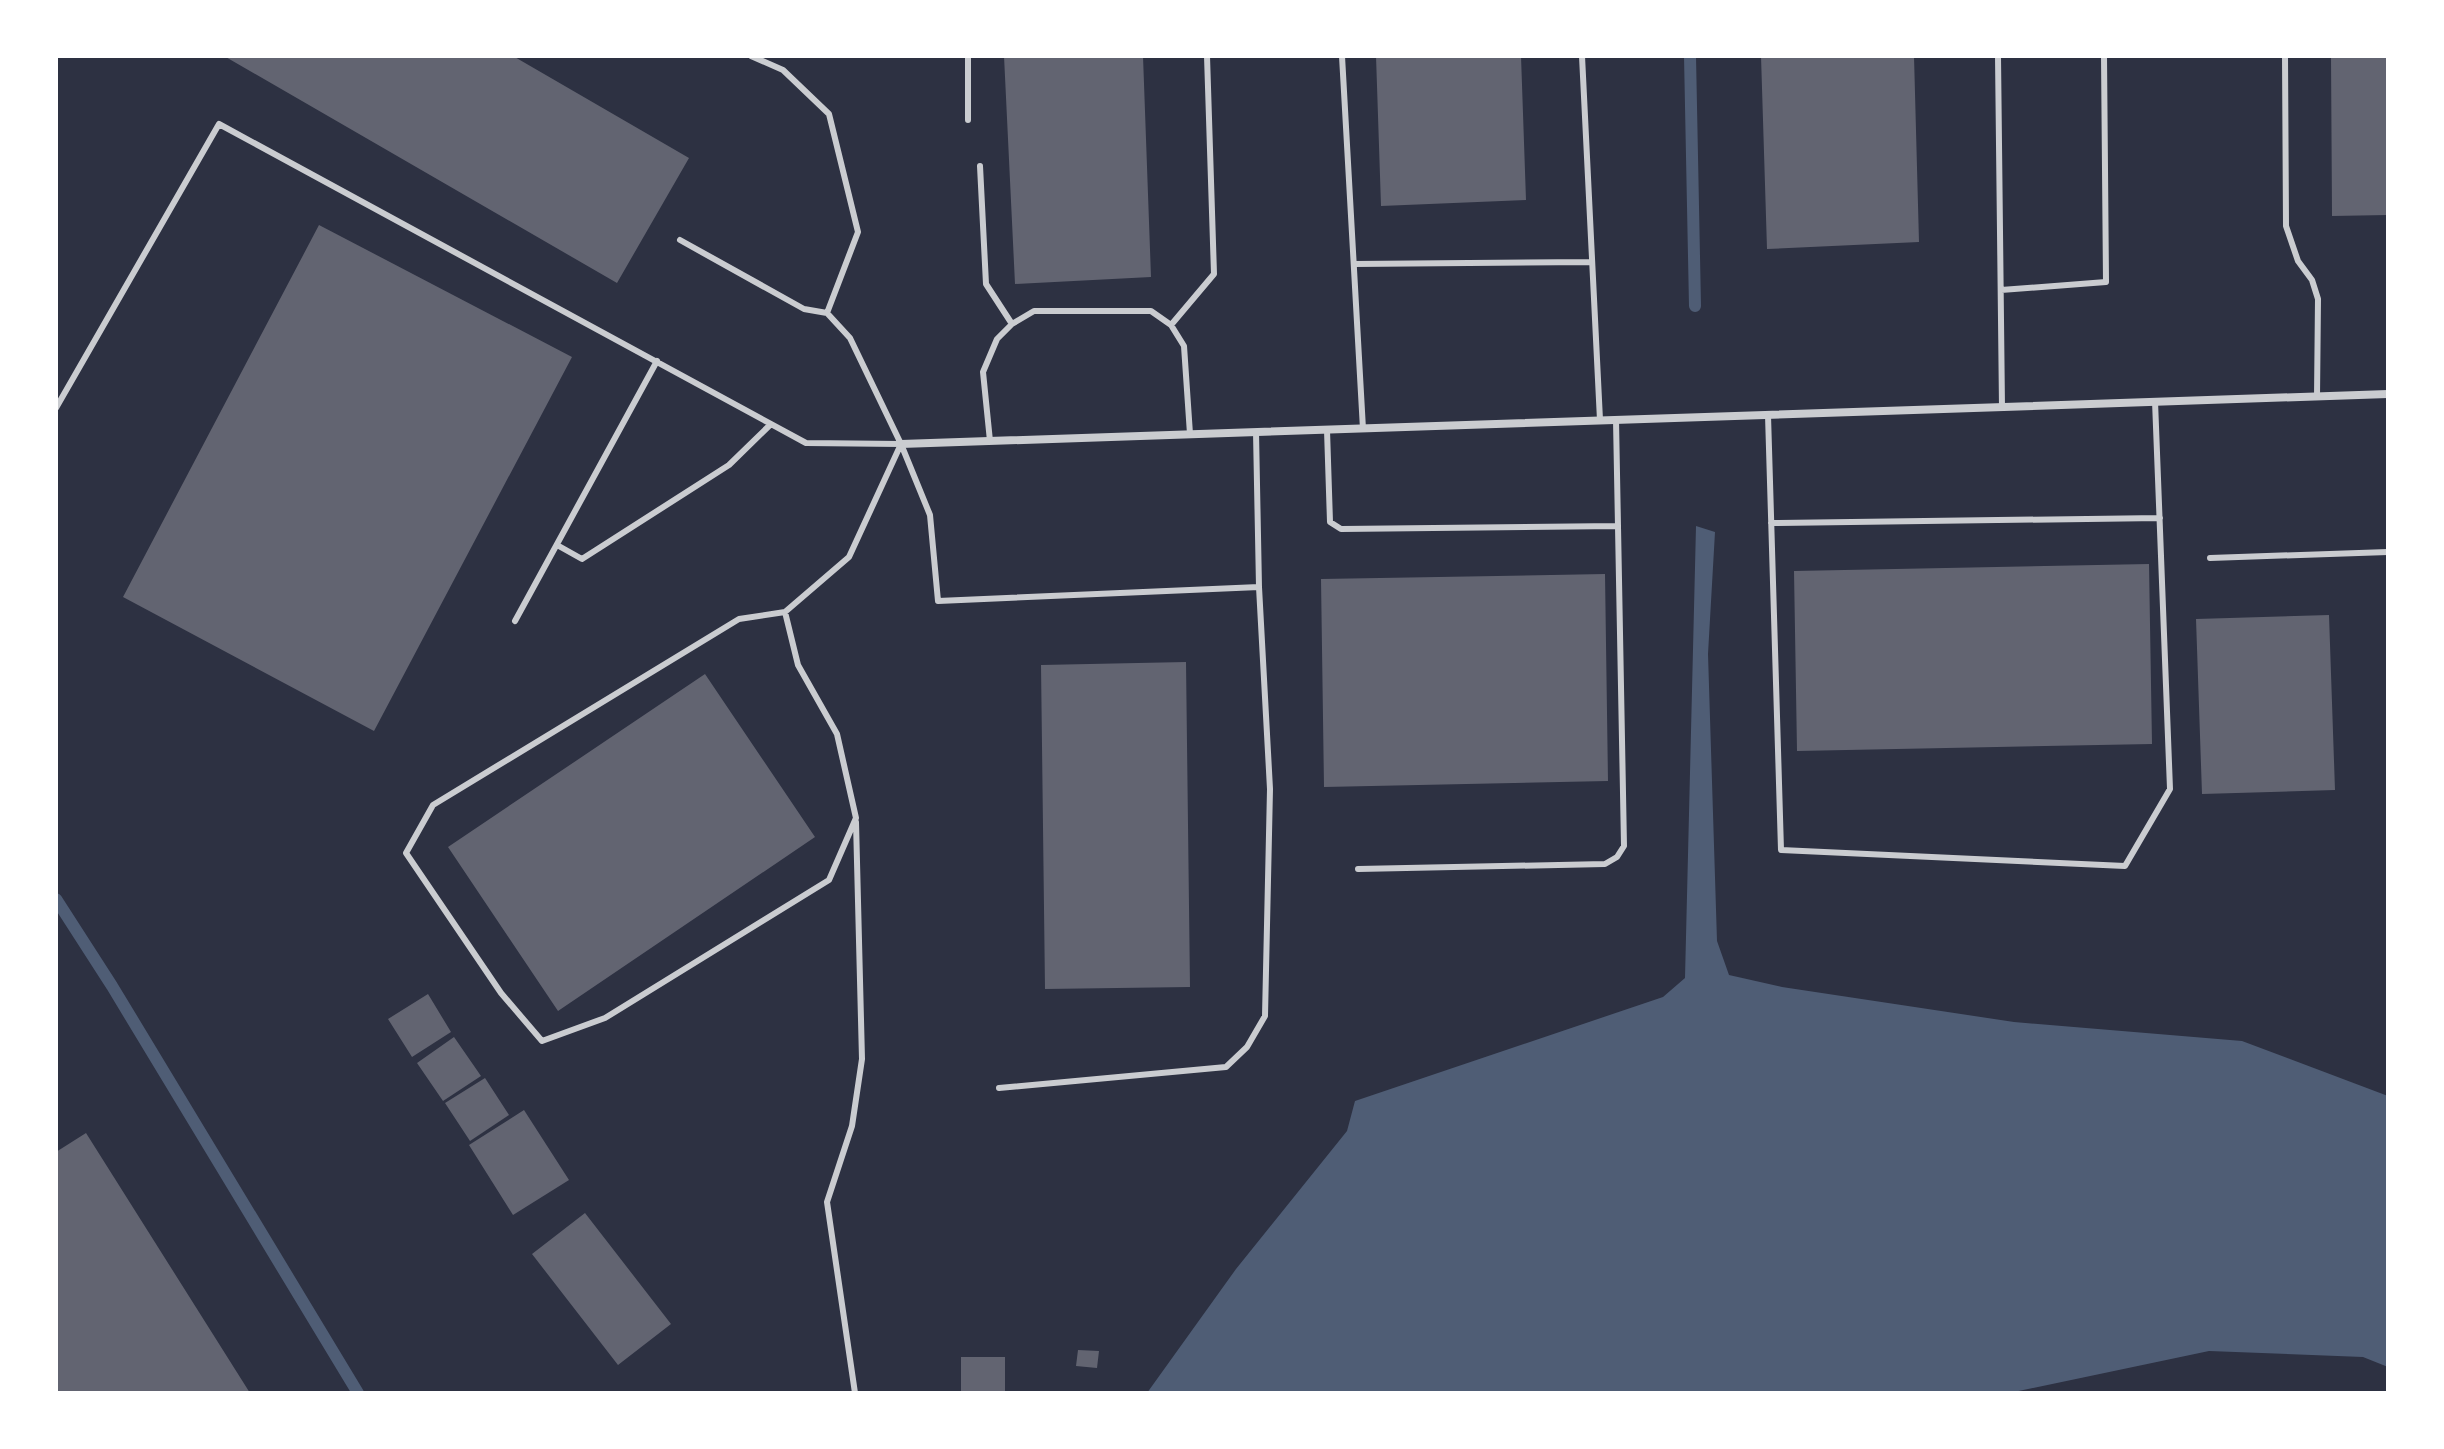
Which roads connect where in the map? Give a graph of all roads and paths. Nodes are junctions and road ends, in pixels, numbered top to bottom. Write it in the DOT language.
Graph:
graph roads {
  1 [pos="751,56"];
  2 [pos="968,56"];
  3 [pos="1207,56"];
  4 [pos="1342,56"];
  5 [pos="1582,56"];
  6 [pos="1998,56"];
  7 [pos="2104,56"];
  8 [pos="2285,56"];
  9 [pos="968,120"];
  10 [pos="980,166"];
  11 [pos="680,240"];
  12 [pos="1592,262"];
  13 [pos="1354,264"];
  14 [pos="2001,290"];
  15 [pos="827,313"];
  16 [pos="1012,324"];
  17 [pos="1171,325"];
  18 [pos="657,361"];
  19 [pos="2388,394"];
  20 [pos="2317,397"];
  21 [pos="2155,401"];
  22 [pos="2002,407"];
  23 [pos="56,408"];
  24 [pos="1768,415"];
  25 [pos="1600,420"];
  26 [pos="1616,420"];
  27 [pos="771,424"];
  28 [pos="1363,429"];
  29 [pos="1327,430"];
  30 [pos="1256,432"];
  31 [pos="1190,434"];
  32 [pos="990,441"];
  33 [pos="901,444"];
  34 [pos="2160,518"];
  35 [pos="1771,523"];
  36 [pos="1618,526"];
  37 [pos="557,545"];
  38 [pos="2388,552"];
  39 [pos="2210,558"];
  40 [pos="1259,587"];
  41 [pos="785,612"];
  42 [pos="515,621"];
  43 [pos="856,818"];
  44 [pos="1358,869"];
  45 [pos="999,1088"];
  46 [pos="855,1393"];
  1 -- 15 [label="lane"];
  2 -- 9 [label="lane"];
  3 -- 17 [label="lane"];
  4 -- 13 [label="lane"];
  5 -- 12 [label="lane"];
  6 -- 14 [label="lane"];
  7 -- 14 [label="lane"];
  8 -- 20 [label="lane"];
  10 -- 16 [label="lane"];
  11 -- 15 [label="lane"];
  12 -- 13 [label="lane"];
  12 -- 25 [label="lane"];
  13 -- 28 [label="lane"];
  14 -- 22 [label="lane"];
  15 -- 33 [label="lane"];
  16 -- 17 [label="lane"];
  16 -- 32 [label="lane"];
  17 -- 31 [label="lane"];
  18 -- 23 [label="lane"];
  18 -- 27 [label="lane"];
  18 -- 37 [label="lane"];
  19 -- 20 [label="street"];
  20 -- 21 [label="street"];
  21 -- 22 [label="street"];
  21 -- 34 [label="lane"];
  22 -- 24 [label="street"];
  24 -- 26 [label="street"];
  24 -- 35 [label="lane"];
  25 -- 26 [label="street"];
  25 -- 28 [label="street"];
  26 -- 36 [label="lane"];
  27 -- 33 [label="lane"];
  27 -- 37 [label="lane"];
  28 -- 29 [label="street"];
  29 -- 30 [label="street"];
  29 -- 36 [label="lane"];
  30 -- 31 [label="street"];
  30 -- 40 [label="lane"];
  31 -- 32 [label="street"];
  32 -- 33 [label="street"];
  33 -- 40 [label="lane"];
  33 -- 41 [label="lane"];
  34 -- 35 [label="lane"];
  34 -- 35 [label="lane"];
  36 -- 44 [label="lane"];
  37 -- 42 [label="lane"];
  38 -- 39 [label="lane"];
  40 -- 45 [label="lane"];
  41 -- 43 [label="lane"];
  41 -- 43 [label="lane"];
  43 -- 46 [label="lane"];
}
